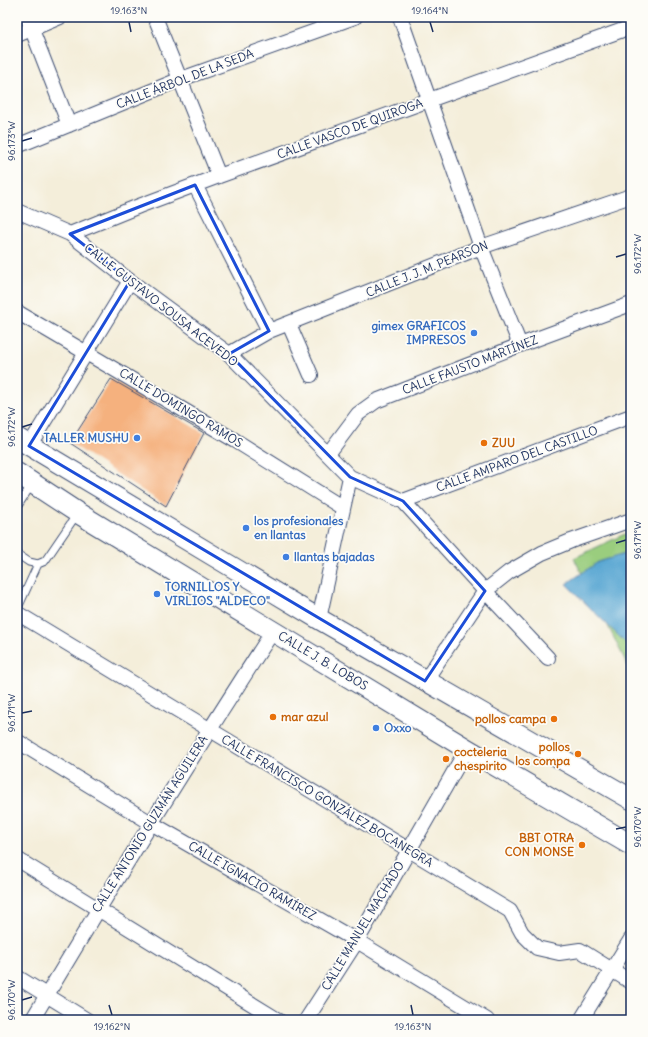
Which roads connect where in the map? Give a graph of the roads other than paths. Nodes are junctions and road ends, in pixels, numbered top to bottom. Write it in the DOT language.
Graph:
graph roads {
  1 [pos="60,17"];
  2 [pos="156,17"];
  3 [pos="355,17"];
  4 [pos="400,17"];
  5 [pos="30,23"];
  6 [pos="631,27"];
  7 [pos="17,35"];
  8 [pos="181,79"];
  9 [pos="430,101"];
  10 [pos="69,125"];
  11 [pos="17,146"];
  12 [pos="219,176"];
  13 [pos="195,185"];
  14 [pos="631,196"];
  15 [pos="17,211"];
  16 [pos="70,234"];
  17 [pos="481,247"];
  18 [pos="130,281"];
  19 [pos="631,304"];
  20 [pos="17,312"];
  21 [pos="289,324"];
  22 [pos="269,331"];
  23 [pos="520,345"];
  24 [pos="87,352"];
  25 [pos="228,354"];
  26 [pos="311,375"];
  27 [pos="631,416"];
  28 [pos="23,442"];
  29 [pos="328,454"];
  30 [pos="350,477"];
  31 [pos="25,478"];
  32 [pos="403,501"];
  33 [pos="17,507"];
  34 [pos="343,508"];
  35 [pos="78,513"];
  36 [pos="631,520"];
  37 [pos="17,554"];
  38 [pos="38,564"];
  39 [pos="485,591"];
  40 [pos="17,610"];
  41 [pos="17,613"];
  42 [pos="319,619"];
  43 [pos="273,631"];
  44 [pos="548,658"];
  45 [pos="425,681"];
  46 [pos="208,730"];
  47 [pos="17,741"];
  48 [pos="467,749"];
  49 [pos="631,800"];
  50 [pos="151,823"];
  51 [pos="631,845"];
  52 [pos="409,850"];
  53 [pos="17,859"];
  54 [pos="98,910"];
  55 [pos="631,939"];
  56 [pos="357,941"];
  57 [pos="613,970"];
  58 [pos="17,977"];
  59 [pos="631,982"];
  60 [pos="47,995"];
  61 [pos="32,1020"];
  62 [pos="87,1020"];
  63 [pos="278,1020"];
  64 [pos="306,1020"];
  65 [pos="487,1020"];
  66 [pos="581,1020"];
  1 -- 5 [label="street"];
  2 -- 8 [label="street"];
  3 -- 8 [label="street, CALLE ÁRBOL DE LA SEDA"];
  4 -- 9 [label="street"];
  5 -- 7 [label="street"];
  5 -- 10 [label="street"];
  6 -- 9 [label="street, CALLE VASCO DE QUIROGA"];
  8 -- 10 [label="street, CALLE ÁRBOL DE LA SEDA"];
  8 -- 12 [label="street"];
  9 -- 12 [label="street, CALLE VASCO DE QUIROGA"];
  9 -- 17 [label="street"];
  10 -- 11 [label="street, CALLE ÁRBOL DE LA SEDA"];
  12 -- 13 [label="street, CALLE VASCO DE QUIROGA"];
  13 -- 16 [label="street, CALLE VASCO DE QUIROGA"];
  13 -- 22 [label="street"];
  14 -- 17 [label="street, CALLE J. J. M. PEARSON"];
  15 -- 16 [label="street, CALLE GUSTAVO SOUSA ACEVEDO"];
  16 -- 18 [label="street, CALLE GUSTAVO SOUSA ACEVEDO"];
  17 -- 21 [label="street, CALLE J. J. M. PEARSON"];
  17 -- 23 [label="street"];
  18 -- 24 [label="street"];
  18 -- 25 [label="street, CALLE GUSTAVO SOUSA ACEVEDO"];
  19 -- 23 [label="street, CALLE FAUSTO MARTÍNEZ"];
  20 -- 24 [label="street, CALLE DOMINGO RAMOS"];
  21 -- 22 [label="street, CALLE J. J. M. PEARSON"];
  21 -- 26 [label="street"];
  22 -- 25 [label="street, CALLE J. J. M. PEARSON"];
  23 -- 29 [label="street, CALLE FAUSTO MARTÍNEZ"];
  24 -- 28 [label="street"];
  24 -- 34 [label="street, CALLE DOMINGO RAMOS"];
  25 -- 29 [label="street, CALLE GUSTAVO SOUSA ACEVEDO"];
  27 -- 32 [label="street, CALLE AMPARO DEL CASTILLO"];
  28 -- 42 [label="main road"];
  29 -- 30 [label="street, CALLE GUSTAVO SOUSA ACEVEDO"];
  30 -- 32 [label="street, CALLE GUSTAVO SOUSA ACEVEDO"];
  30 -- 34 [label="street"];
  31 -- 33 [label="lane"];
  31 -- 35 [label="main road, CALLE J. B. LOBOS"];
  32 -- 39 [label="street, CALLE GUSTAVO SOUSA ACEVEDO"];
  34 -- 42 [label="street"];
  35 -- 38 [label="lane"];
  35 -- 43 [label="main road, CALLE J. B. LOBOS"];
  36 -- 39 [label="street"];
  37 -- 38 [label="lane"];
  38 -- 40 [label="lane"];
  39 -- 44 [label="street, CALLE GUSTAVO SOUSA ACEVEDO"];
  39 -- 45 [label="street"];
  41 -- 46 [label="street, CALLE FRANCISCO GONZÁLEZ BOCANEGRA"];
  42 -- 45 [label="main road"];
  43 -- 46 [label="street, CALLE ANTONIO GUZMÁN AGUILERA"];
  43 -- 48 [label="main road, CALLE J. B. LOBOS"];
  45 -- 49 [label="main road"];
  46 -- 50 [label="street, CALLE ANTONIO GUZMÁN AGUILERA"];
  46 -- 52 [label="street, CALLE FRANCISCO GONZÁLEZ BOCANEGRA"];
  47 -- 50 [label="street, CALLE IGNACIO RAMÍREZ"];
  48 -- 51 [label="main road, CALLE J. B. LOBOS"];
  48 -- 52 [label="street, CALLE MANUEL MACHADO"];
  50 -- 54 [label="street, CALLE ANTONIO GUZMÁN AGUILERA"];
  50 -- 56 [label="street, CALLE IGNACIO RAMÍREZ"];
  52 -- 56 [label="street, CALLE MANUEL MACHADO"];
  52 -- 57 [label="street, CALLE FRANCISCO GONZÁLEZ BOCANEGRA"];
  53 -- 54 [label="street"];
  54 -- 60 [label="street, CALLE ANTONIO GUZMÁN AGUILERA"];
  54 -- 63 [label="street"];
  55 -- 57 [label="street"];
  56 -- 64 [label="street, CALLE MANUEL MACHADO"];
  56 -- 65 [label="street, CALLE IGNACIO RAMÍREZ"];
  57 -- 59 [label="street, CALLE FRANCISCO GONZÁLEZ BOCANEGRA"];
  57 -- 66 [label="street"];
  58 -- 60 [label="street"];
  60 -- 61 [label="street, CALLE ANTONIO GUZMÁN AGUILERA"];
  60 -- 62 [label="street"];
}
